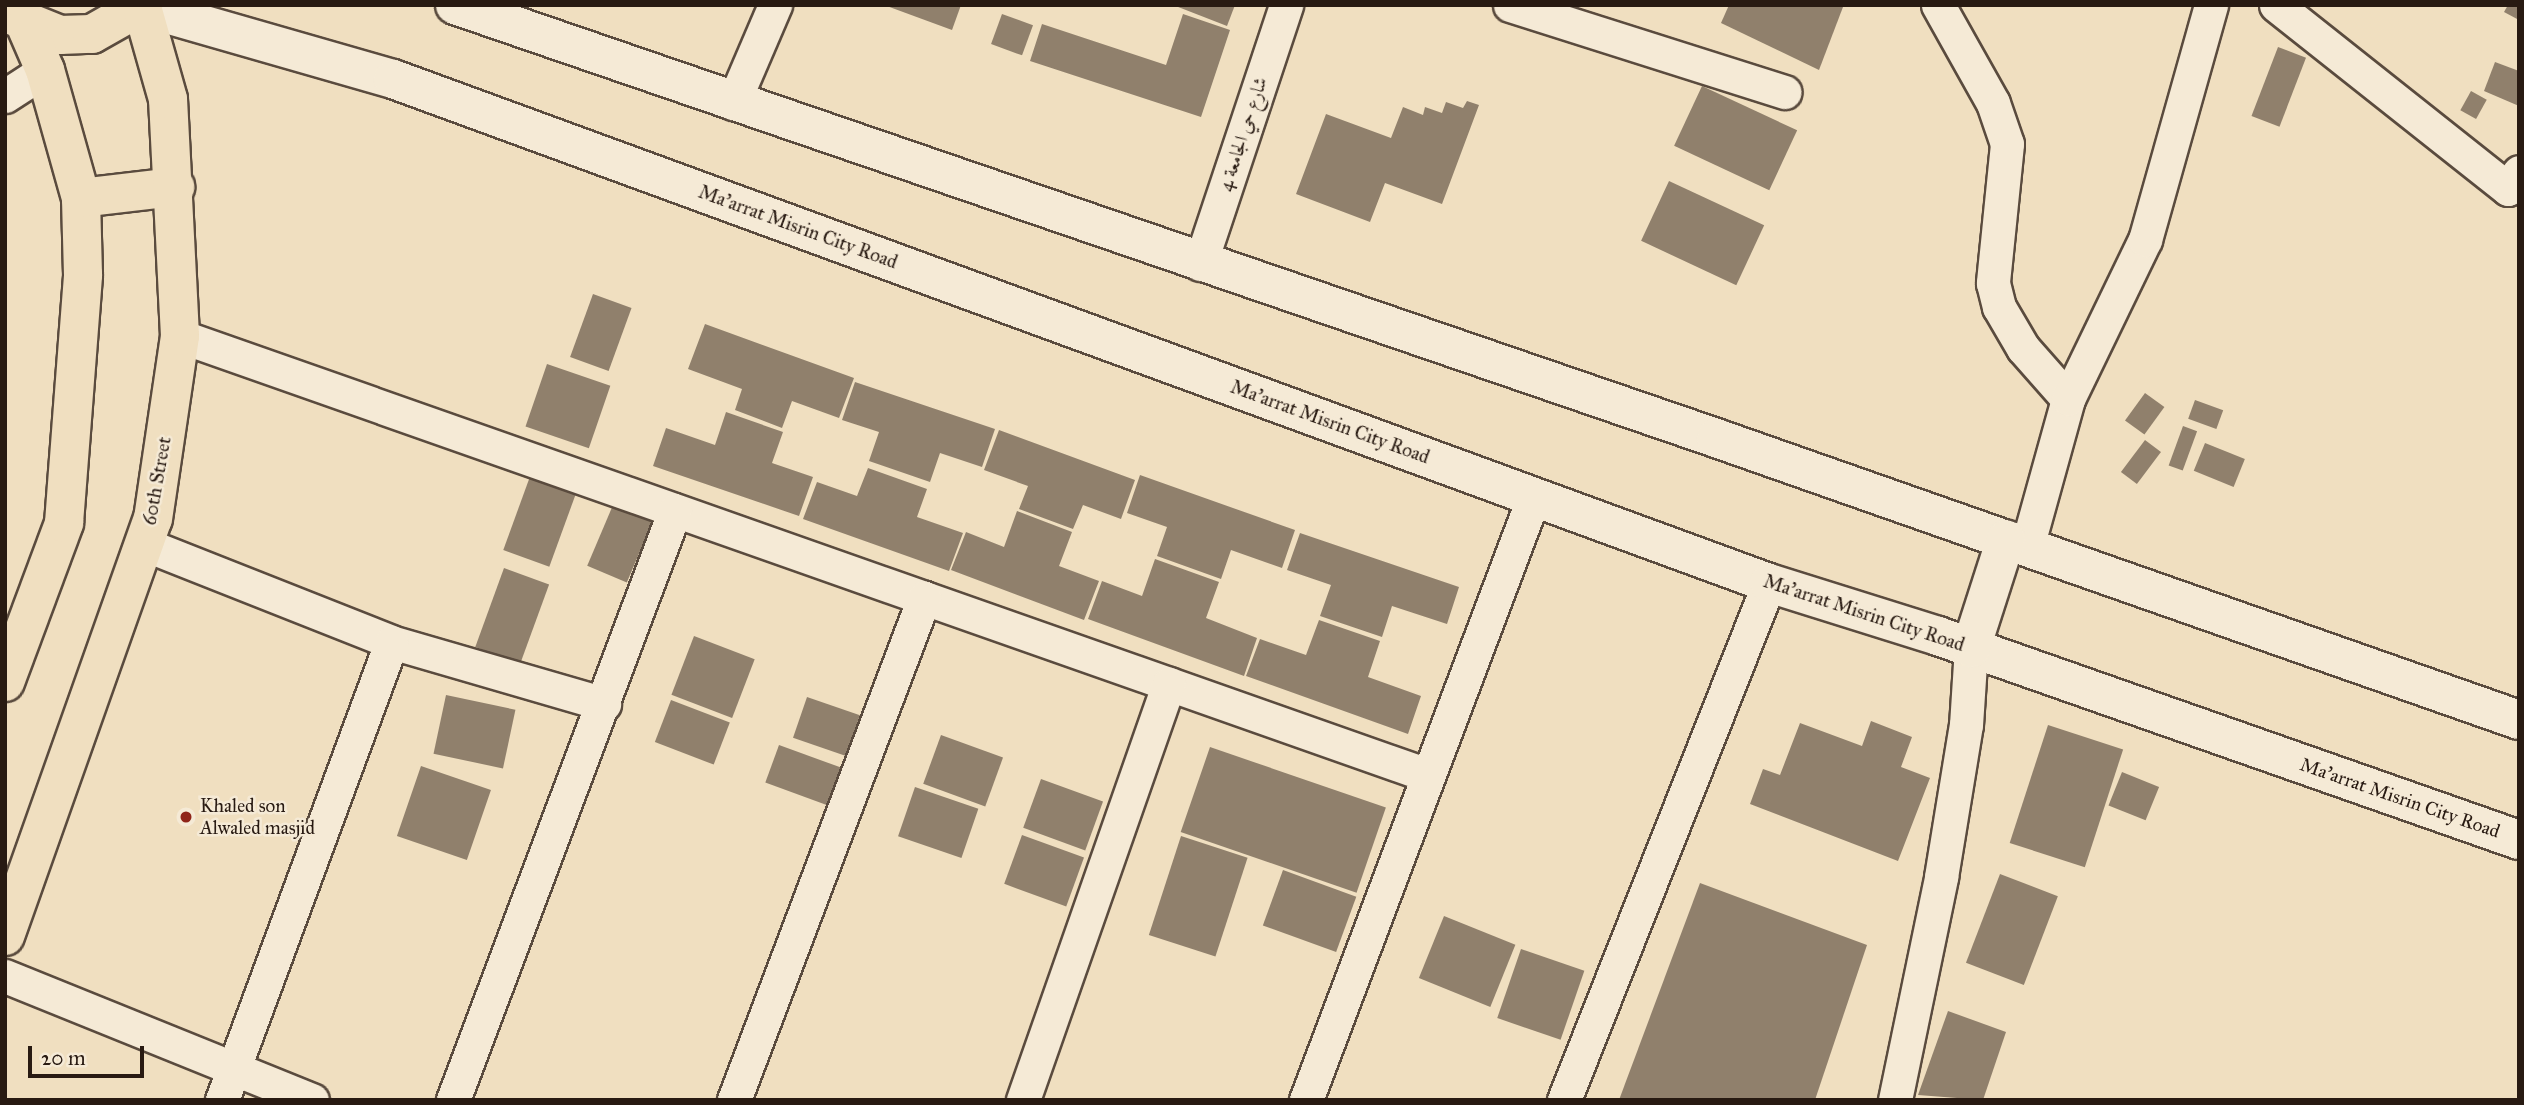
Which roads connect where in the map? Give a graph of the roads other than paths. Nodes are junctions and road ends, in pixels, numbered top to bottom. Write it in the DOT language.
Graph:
graph roads {
  1 [pos="455,5"];
  2 [pos="775,5"];
  3 [pos="1286,5"];
  4 [pos="1510,5"];
  5 [pos="1938,5"];
  6 [pos="2211,5"];
  7 [pos="142,6"];
  8 [pos="2287,9"];
  9 [pos="16,18"];
  10 [pos="45,70"];
  11 [pos="1785,92"];
  12 [pos="5,96"];
  13 [pos="733,103"];
  14 [pos="2519,172"];
  15 [pos="175,187"];
  16 [pos="81,198"];
  17 [pos="1200,264"];
  18 [pos="180,336"];
  19 [pos="2068,399"];
  20 [pos="1534,496"];
  21 [pos="676,510"];
  22 [pos="2017,543"];
  23 [pos="144,544"];
  24 [pos="1769,583"];
  25 [pos="924,598"];
  26 [pos="391,642"];
  27 [pos="1971,648"];
  28 [pos="5,682"];
  29 [pos="1170,684"];
  30 [pos="604,704"];
  31 [pos="2519,720"];
  32 [pos="1427,775"];
  33 [pos="2519,840"];
  34 [pos="5,936"];
  35 [pos="5,976"];
  36 [pos="234,1069"];
  37 [pos="222,1100"];
  38 [pos="312,1100"];
  39 [pos="453,1100"];
  40 [pos="734,1100"];
  41 [pos="1023,1100"];
  42 [pos="1306,1100"];
  43 [pos="1564,1100"];
  44 [pos="1895,1100"];
  1 -- 13 [label="main road"];
  2 -- 13 [label="street"];
  3 -- 17 [label="street, شارع حي الجامعة 4"];
  4 -- 11 [label="street"];
  5 -- 19 [label="street"];
  6 -- 19 [label="street"];
  7 -- 9 [label="main road"];
  7 -- 15 [label="main road, 60th Street"];
  7 -- 20 [label="main road, Ma'arrat Misrin City Road"];
  8 -- 14 [label="street"];
  9 -- 10 [label="main road"];
  10 -- 12 [label="street"];
  10 -- 16 [label="main road"];
  13 -- 17 [label="main road"];
  15 -- 16 [label="main road"];
  15 -- 18 [label="main road, 60th Street"];
  16 -- 28 [label="main road"];
  17 -- 22 [label="main road"];
  18 -- 21 [label="street"];
  18 -- 23 [label="main road, 60th Street"];
  19 -- 22 [label="street"];
  20 -- 24 [label="main road, Ma'arrat Misrin City Road"];
  20 -- 32 [label="street"];
  21 -- 25 [label="street"];
  21 -- 30 [label="street"];
  22 -- 27 [label="main road"];
  22 -- 31 [label="main road"];
  23 -- 26 [label="street"];
  23 -- 34 [label="main road, 60th Street"];
  24 -- 27 [label="main road, Ma'arrat Misrin City Road"];
  24 -- 43 [label="street"];
  25 -- 29 [label="street"];
  25 -- 40 [label="street"];
  26 -- 30 [label="street"];
  26 -- 36 [label="street"];
  27 -- 33 [label="main road, Ma'arrat Misrin City Road"];
  27 -- 44 [label="street"];
  29 -- 32 [label="street"];
  29 -- 41 [label="street"];
  30 -- 39 [label="street"];
  32 -- 42 [label="street"];
  35 -- 36 [label="street"];
  36 -- 37 [label="street"];
  36 -- 38 [label="street"];
}
